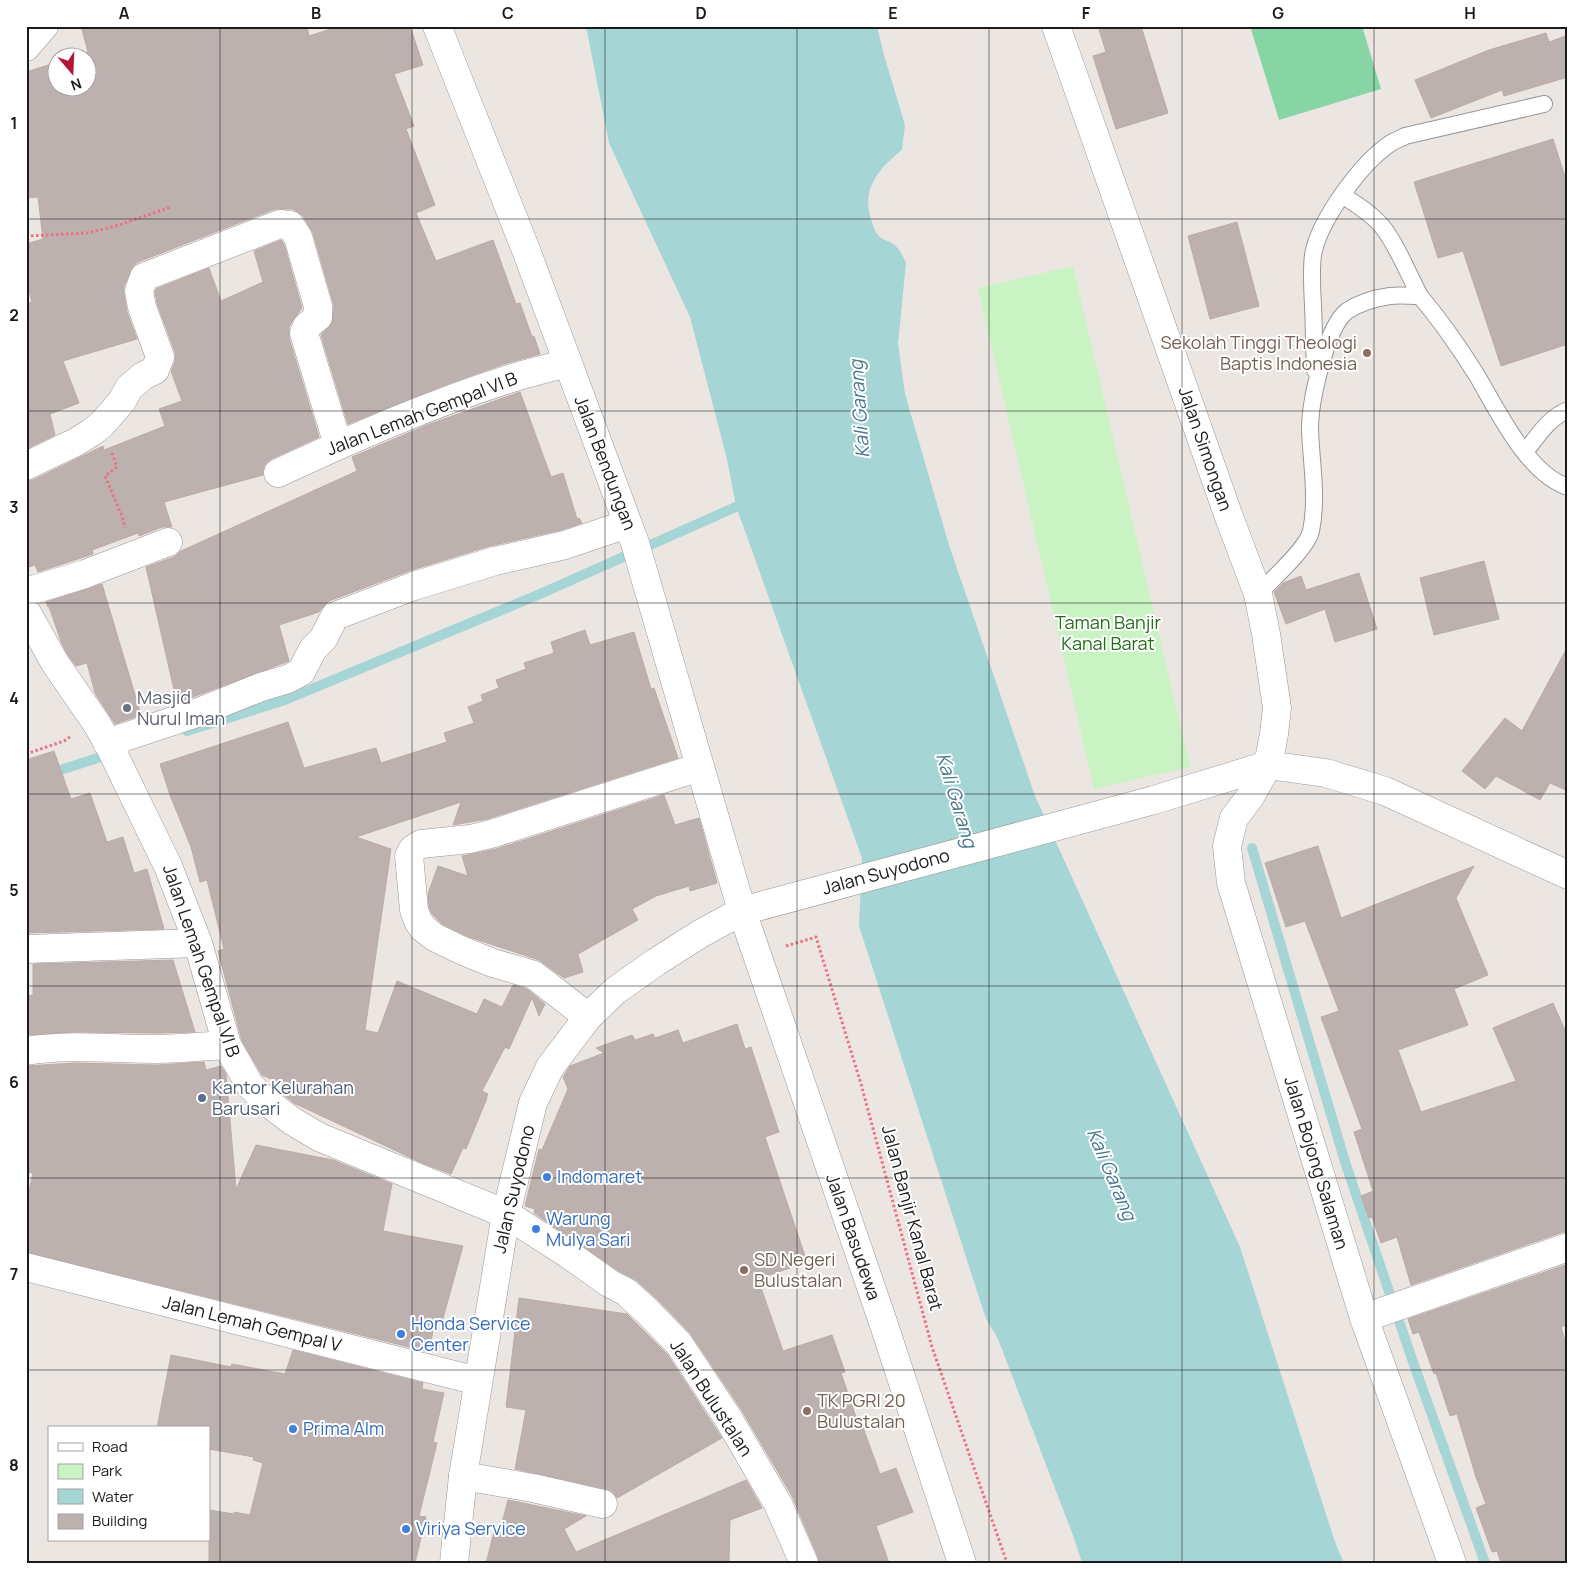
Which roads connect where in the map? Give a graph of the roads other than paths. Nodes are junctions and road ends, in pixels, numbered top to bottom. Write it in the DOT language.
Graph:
graph roads {
  1 [pos="44,26"];
  2 [pos="437,26"];
  3 [pos="1056,26"];
  4 [pos="26,47"];
  5 [pos="1544,104"];
  6 [pos="1342,195"];
  7 [pos="1420,296"];
  8 [pos="568,363"];
  9 [pos="1316,383"];
  10 [pos="1568,410"];
  11 [pos="338,445"];
  12 [pos="1525,452"];
  13 [pos="26,466"];
  14 [pos="278,473"];
  15 [pos="1568,487"];
  16 [pos="631,533"];
  17 [pos="168,542"];
  18 [pos="26,592"];
  19 [pos="1258,594"];
  20 [pos="26,611"];
  21 [pos="110,747"];
  22 [pos="1268,765"];
  23 [pos="700,767"];
  24 [pos="1568,875"];
  25 [pos="742,911"];
  26 [pos="198,943"];
  27 [pos="26,949"];
  28 [pos="588,1017"];
  29 [pos="227,1045"];
  30 [pos="26,1051"];
  31 [pos="506,1214"];
  32 [pos="1568,1247"];
  33 [pos="26,1267"];
  34 [pos="1382,1312"];
  35 [pos="478,1381"];
  36 [pos="463,1476"];
  37 [pos="603,1504"];
  38 [pos="454,1563"];
  39 [pos="804,1563"];
  40 [pos="962,1563"];
  41 [pos="1452,1563"];
  1 -- 4 [label="street"];
  2 -- 8 [label="street, Jalan Bendungan"];
  3 -- 19 [label="street, Jalan Simongan"];
  5 -- 6 [label="lane"];
  6 -- 7 [label="lane"];
  6 -- 9 [label="lane"];
  7 -- 9 [label="lane"];
  7 -- 12 [label="lane"];
  8 -- 11 [label="street, Jalan Lemah Gempal VI B"];
  8 -- 16 [label="street, Jalan Bendungan"];
  9 -- 19 [label="lane"];
  10 -- 12 [label="lane"];
  11 -- 13 [label="street"];
  11 -- 14 [label="street, Jalan Lemah Gempal VI B"];
  12 -- 15 [label="lane"];
  16 -- 21 [label="street"];
  16 -- 23 [label="street, Jalan Bendungan"];
  17 -- 18 [label="street"];
  19 -- 22 [label="street, Jalan Simongan"];
  20 -- 21 [label="street, Jalan Lemah Gempal VI B"];
  21 -- 26 [label="street, Jalan Lemah Gempal VI B"];
  22 -- 24 [label="street"];
  22 -- 25 [label="street, Jalan Suyodono"];
  22 -- 34 [label="street, Jalan Bojong Salaman"];
  23 -- 25 [label="street, Jalan Bendungan"];
  23 -- 28 [label="street"];
  25 -- 28 [label="street, Jalan Suyodono"];
  25 -- 40 [label="street, Jalan Basudewa"];
  26 -- 27 [label="street"];
  26 -- 29 [label="street, Jalan Lemah Gempal VI B"];
  28 -- 31 [label="street, Jalan Suyodono"];
  29 -- 30 [label="street"];
  29 -- 31 [label="street, Jalan Lemah Gempal VI B"];
  31 -- 35 [label="street, Jalan Suyodono"];
  31 -- 39 [label="street, Jalan Bulustalan"];
  32 -- 34 [label="street"];
  33 -- 35 [label="street, Jalan Lemah Gempal V"];
  34 -- 41 [label="street, Jalan Bojong Salaman"];
  35 -- 36 [label="street, Jalan Suyodono"];
  36 -- 37 [label="street"];
  36 -- 38 [label="street, Jalan Suyodono"];
}
